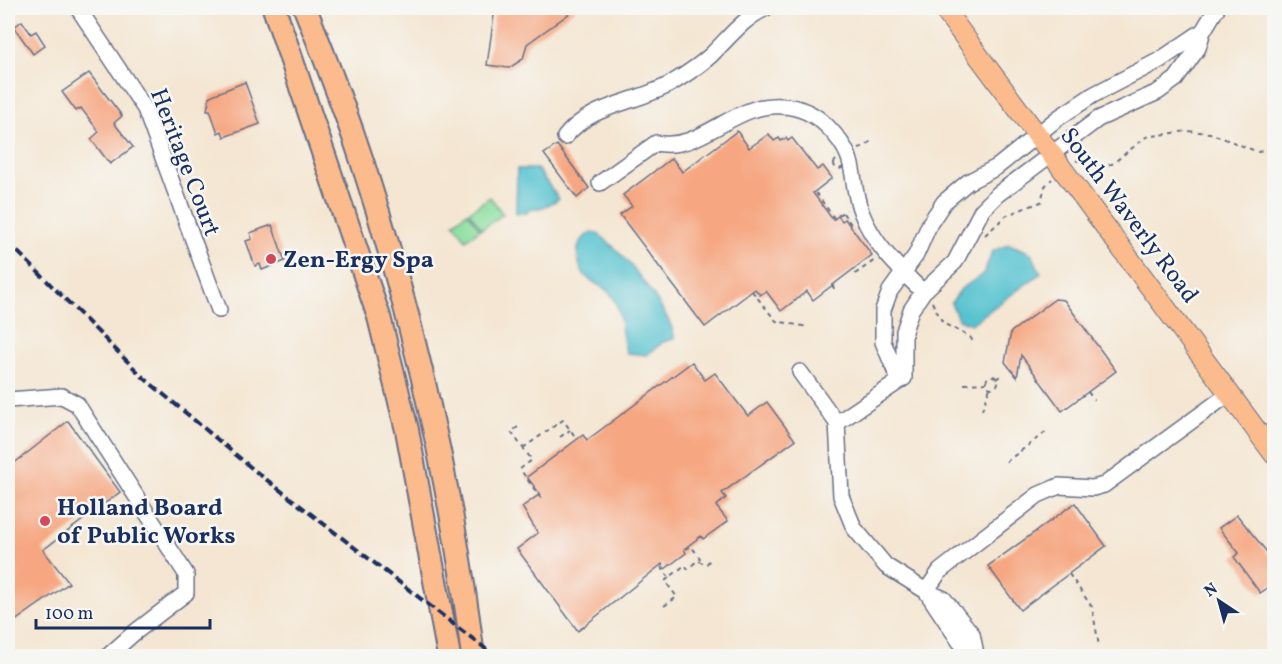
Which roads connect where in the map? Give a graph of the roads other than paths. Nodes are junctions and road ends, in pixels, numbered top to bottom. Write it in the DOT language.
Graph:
graph roads {
  1 [pos="78,8"];
  2 [pos="305,8"];
  3 [pos="766,8"];
  4 [pos="943,8"];
  5 [pos="1217,8"];
  6 [pos="276,13"];
  7 [pos="1203,31"];
  8 [pos="1038,135"];
  9 [pos="565,137"];
  10 [pos="1052,153"];
  11 [pos="361,158"];
  12 [pos="600,183"];
  13 [pos="903,273"];
  14 [pos="928,295"];
  15 [pos="219,310"];
  16 [pos="800,372"];
  17 [pos="901,379"];
  18 [pos="1230,393"];
  19 [pos="8,400"];
  20 [pos="837,423"];
  21 [pos="1275,454"];
  22 [pos="926,591"];
  23 [pos="976,655"];
  24 [pos="108,657"];
  25 [pos="449,657"];
  26 [pos="473,657"];
  1 -- 15 [label="street, Heritage Court"];
  2 -- 11 [label="highway"];
  3 -- 9 [label="street"];
  4 -- 8 [label="main road, South Waverly Road"];
  5 -- 7 [label="street"];
  6 -- 11 [label="highway"];
  6 -- 25 [label="highway"];
  7 -- 8 [label="street"];
  7 -- 10 [label="street"];
  8 -- 10 [label="main road, South Waverly Road"];
  8 -- 13 [label="street"];
  10 -- 14 [label="street"];
  10 -- 18 [label="main road, South Waverly Road"];
  11 -- 26 [label="highway"];
  12 -- 13 [label="street"];
  13 -- 14 [label="street"];
  13 -- 17 [label="street"];
  14 -- 17 [label="street"];
  16 -- 20 [label="street"];
  17 -- 20 [label="street"];
  18 -- 21 [label="main road, South Waverly Road"];
  18 -- 22 [label="street"];
  19 -- 24 [label="street"];
  20 -- 22 [label="street"];
  22 -- 23 [label="street"];
}
